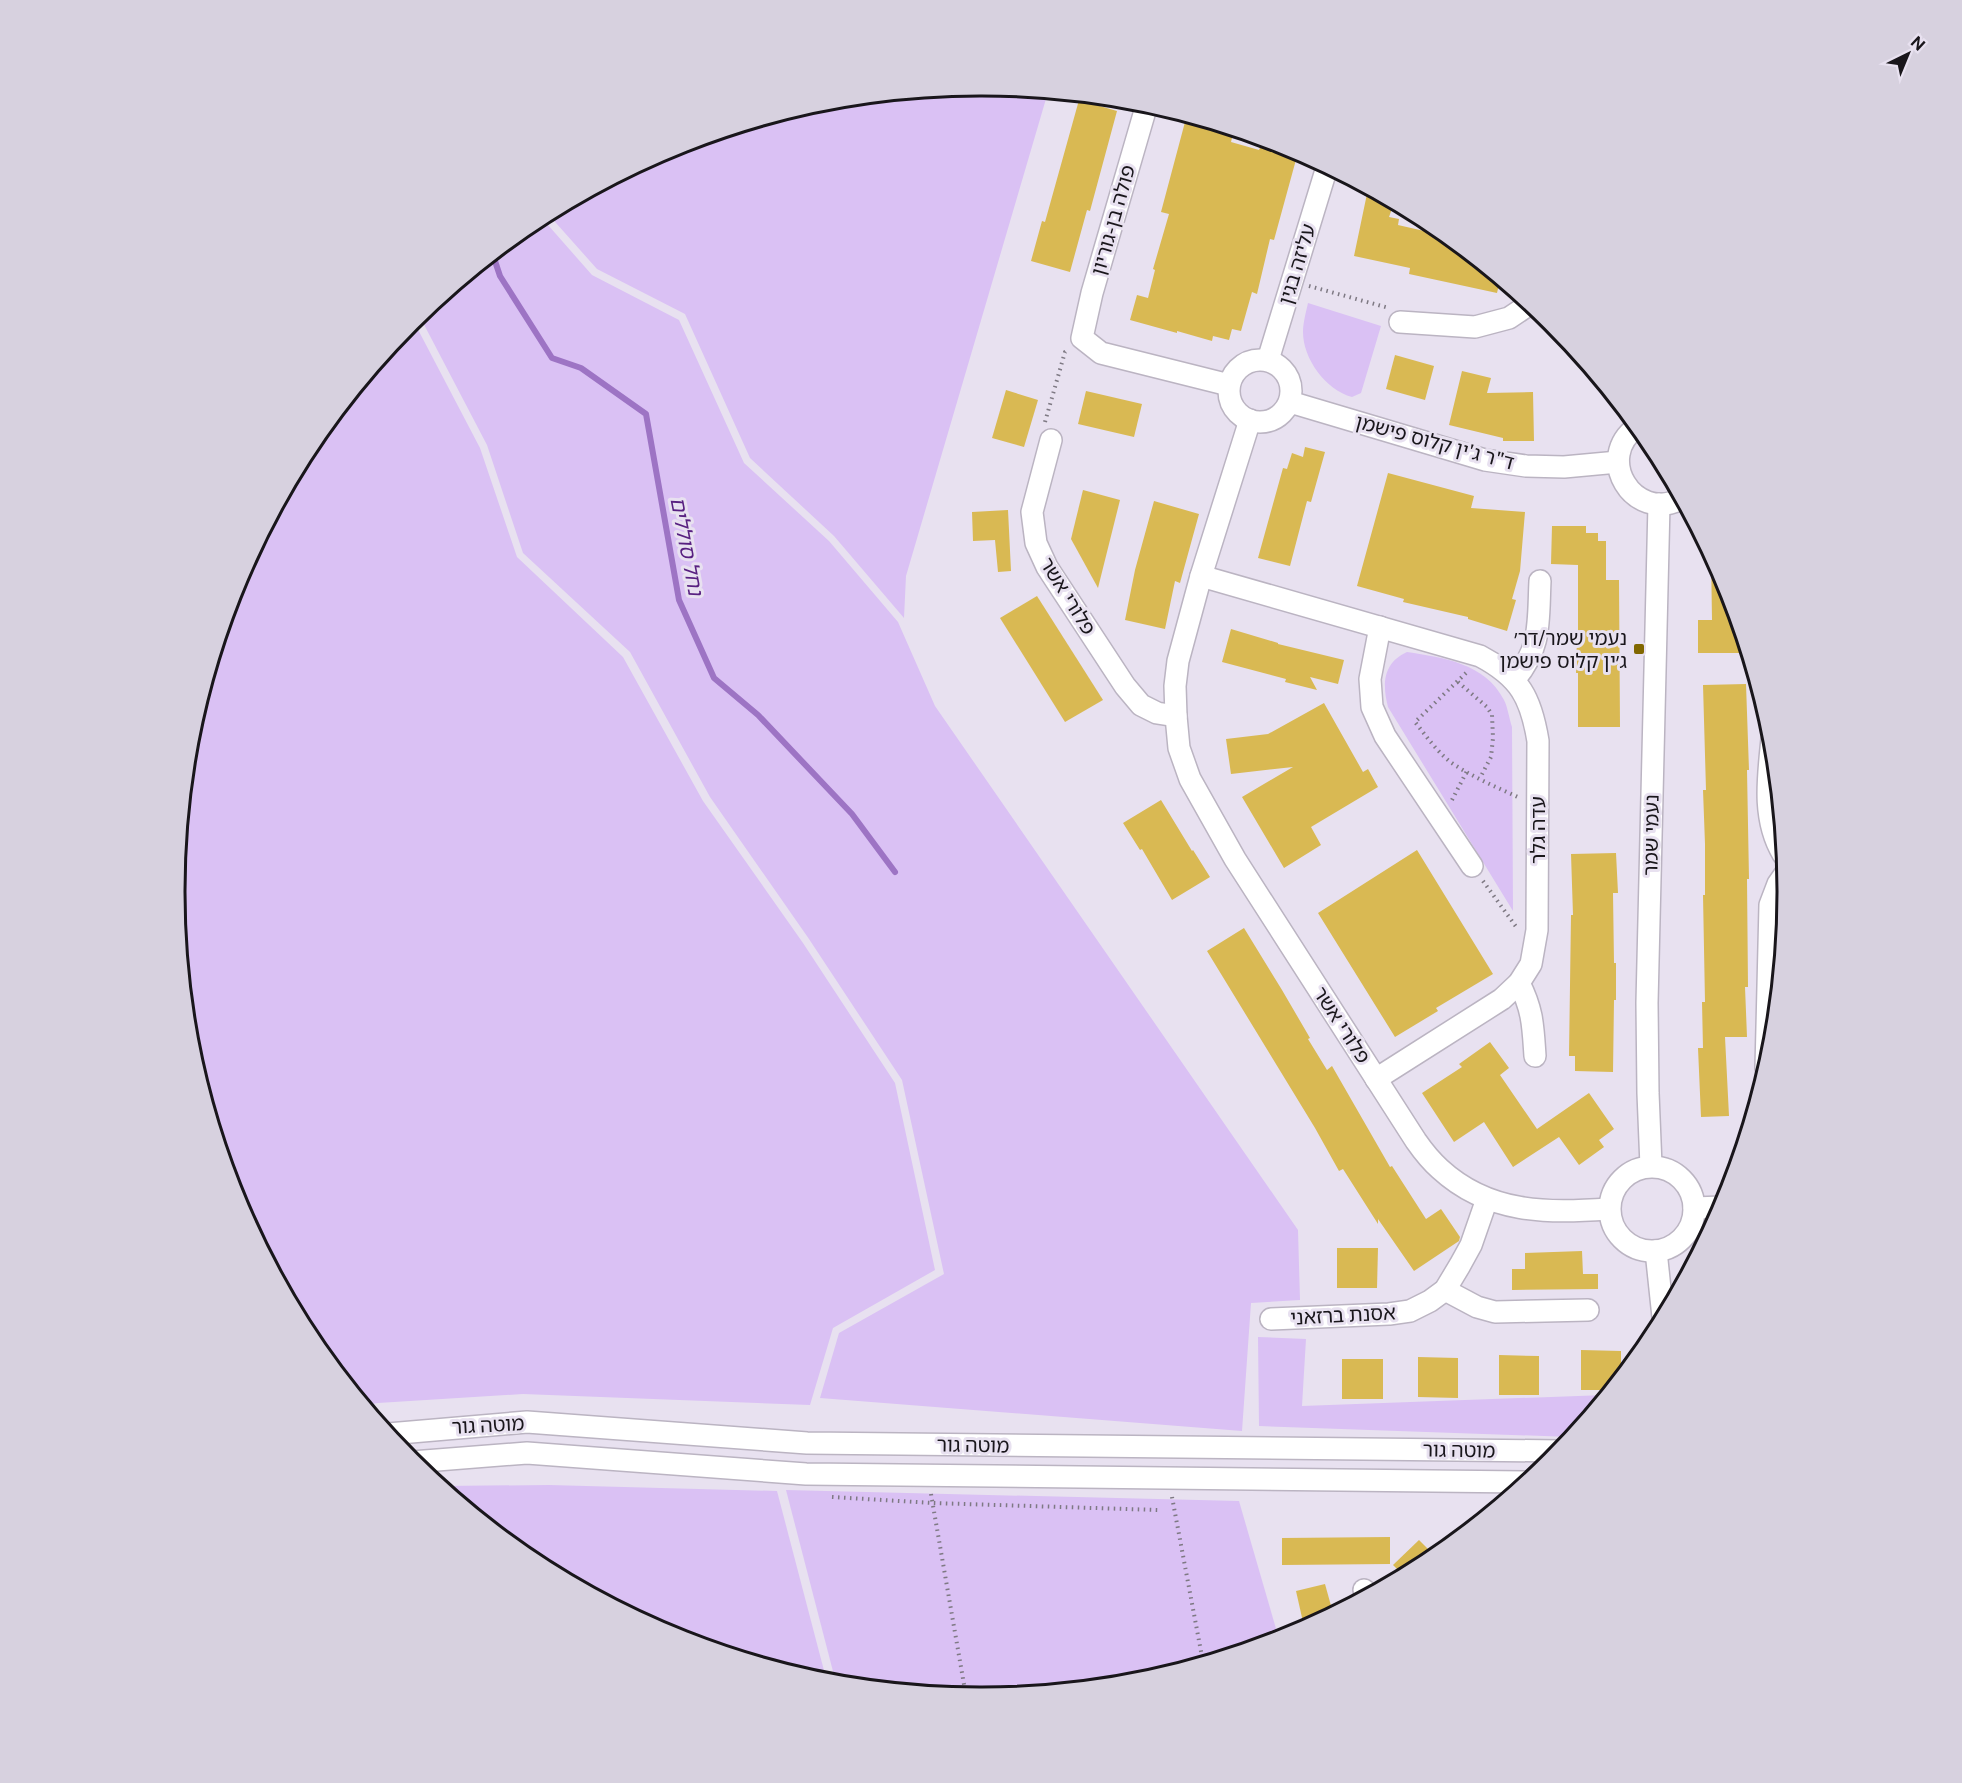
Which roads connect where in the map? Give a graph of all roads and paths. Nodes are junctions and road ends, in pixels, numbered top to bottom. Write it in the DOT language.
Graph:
graph roads {
  1 [pos="1144,113"];
  2 [pos="1325,174"];
  3 [pos="1292,281"];
  4 [pos="1523,309"];
  5 [pos="1400,322"];
  6 [pos="1083,338"];
  7 [pos="1268,360"];
  8 [pos="1229,385"];
  9 [pos="1290,402"];
  10 [pos="1250,420"];
  11 [pos="1631,434"];
  12 [pos="1051,440"];
  13 [pos="1618,462"];
  14 [pos="1674,502"];
  15 [pos="1659,504"];
  16 [pos="1201,576"];
  17 [pos="1540,581"];
  18 [pos="1380,627"];
  19 [pos="1480,656"];
  20 [pos="1514,680"];
  21 [pos="1458,682"];
  22 [pos="1176,716"];
  23 [pos="1467,771"];
  24 [pos="1480,778"];
  25 [pos="1768,778"];
  26 [pos="1538,806"];
  27 [pos="1440,818"];
  28 [pos="1775,835"];
  29 [pos="1472,866"];
  30 [pos="1777,887"];
  31 [pos="1533,950"];
  32 [pos="1519,982"];
  33 [pos="1767,1010"];
  34 [pos="1535,1056"];
  35 [pos="1376,1079"];
  36 [pos="1652,1166"];
  37 [pos="1487,1199"];
  38 [pos="1711,1207"];
  39 [pos="1694,1208"];
  40 [pos="1609,1209"];
  41 [pos="1656,1251"];
  42 [pos="1445,1290"];
  43 [pos="1661,1302"];
  44 [pos="1588,1310"];
  45 [pos="1271,1319"];
  46 [pos="399,1433"];
  47 [pos="1547,1451"];
  48 [pos="425,1461"];
  49 [pos="928,1476"];
  50 [pos="1169,1478"];
  51 [pos="1515,1482"];
  52 [pos="827,1496"];
  53 [pos="933,1503"];
  54 [pos="1158,1510"];
  55 [pos="1202,1656"];
  56 [pos="964,1686"];
  1 -- 6 [label="street, פולה בן-גוריון"];
  2 -- 3 [label="street, עליזה בגין"];
  3 -- 5 [label="path"];
  3 -- 7 [label="street, עליזה בגין"];
  4 -- 5 [label="street"];
  6 -- 8 [label="street"];
  6 -- 12 [label="path"];
  7 -- 8 [label="street"];
  7 -- 9 [label="street"];
  8 -- 10 [label="street"];
  9 -- 10 [label="street"];
  9 -- 13 [label="street, ד\"ר ג'ין קלוס פישמן"];
  10 -- 16 [label="street, פלורי אשר"];
  11 -- 13 [label="street"];
  12 -- 22 [label="street, פלורי אשר"];
  13 -- 15 [label="street"];
  14 -- 15 [label="street"];
  15 -- 36 [label="street, נעמי שמר"];
  16 -- 18 [label="street, עדה גלר"];
  16 -- 22 [label="street, פלורי אשר"];
  17 -- 20 [label="street"];
  18 -- 19 [label="street, עדה גלר"];
  18 -- 27 [label="street"];
  19 -- 20 [label="street, עדה גלר"];
  19 -- 21 [label="path"];
  20 -- 26 [label="street, עדה גלר"];
  21 -- 23 [label="path"];
  21 -- 24 [label="path"];
  22 -- 35 [label="street, פלורי אשר"];
  23 -- 24 [label="path"];
  23 -- 27 [label="path"];
  24 -- 26 [label="path"];
  25 -- 28 [label="street"];
  26 -- 31 [label="street, עדה גלר"];
  27 -- 29 [label="street"];
  29 -- 31 [label="path"];
  30 -- 33 [label="street"];
  31 -- 32 [label="street, עדה גלר"];
  32 -- 34 [label="street"];
  32 -- 35 [label="street, עדה גלר"];
  35 -- 37 [label="street, פלורי אשר"];
  36 -- 39 [label="street"];
  36 -- 40 [label="street"];
  37 -- 40 [label="street, פלורי אשר"];
  37 -- 42 [label="street, אסנת ברזאני"];
  38 -- 39 [label="street"];
  39 -- 41 [label="street"];
  40 -- 41 [label="street"];
  41 -- 43 [label="street"];
  42 -- 44 [label="street"];
  42 -- 45 [label="street, אסנת ברזאני"];
  46 -- 47 [label="street, מוטה גור"];
  48 -- 49 [label="street, מוטה גור"];
  49 -- 50 [label="street, מוטה גור"];
  49 -- 53 [label="path"];
  50 -- 51 [label="street, מוטה גור"];
  50 -- 55 [label="path"];
  52 -- 53 [label="path"];
  53 -- 54 [label="path"];
  53 -- 56 [label="path"];
}
